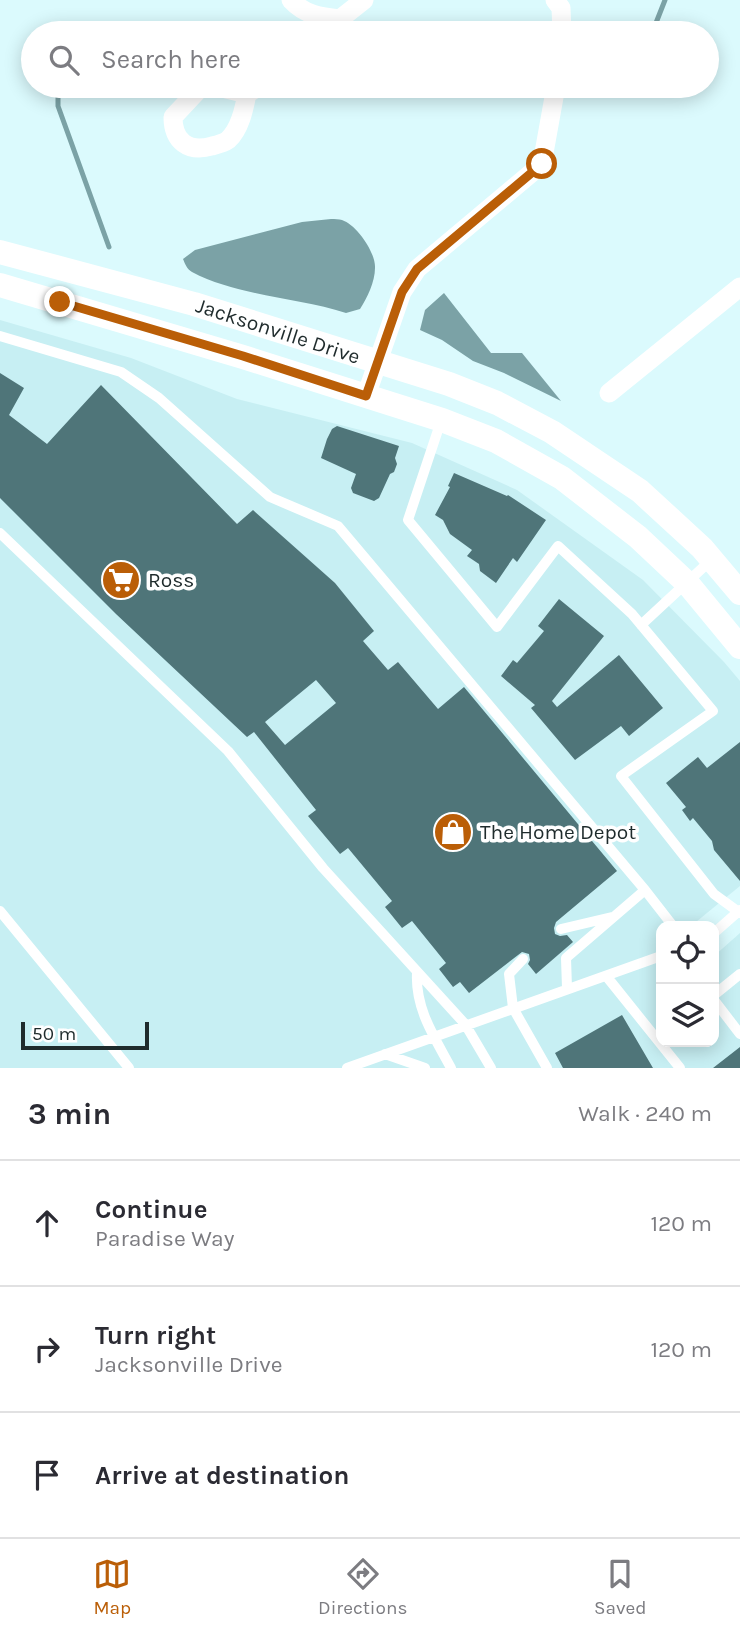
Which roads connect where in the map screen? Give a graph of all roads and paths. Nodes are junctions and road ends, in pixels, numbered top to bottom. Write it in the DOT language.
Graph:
graph roads {
  1 [pos="291,0"];
  2 [pos="364,0"];
  3 [pos="555,0"];
  4 [pos="326,21"];
  5 [pos="340,21"];
  6 [pos="562,21"];
  7 [pos="191,98"];
  8 [pos="250,98"];
  9 [pos="554,98"];
  10 [pos="0,252"];
  11 [pos="0,285"];
  12 [pos="740,287"];
  13 [pos="0,337"];
  14 [pos="379,363"];
  15 [pos="610,393"];
  16 [pos="366,396"];
  17 [pos="442,420"];
  18 [pos="0,533"];
  19 [pos="712,560"];
  20 [pos="688,584"];
  21 [pos="740,593"];
  22 [pos="641,625"];
  23 [pos="740,647"];
  24 [pos="645,890"];
  25 [pos="0,911"];
  26 [pos="740,911"];
  27 [pos="616,916"];
  28 [pos="669,921"];
  29 [pos="561,929"];
  30 [pos="719,929"];
  31 [pos="523,958"];
  32 [pos="656,958"];
  33 [pos="417,973"];
  34 [pos="740,974"];
  35 [pos="607,977"];
  36 [pos="567,988"];
  37 [pos="719,993"];
  38 [pos="719,1005"];
  39 [pos="513,1008"];
  40 [pos="465,1024"];
  41 [pos="740,1034"];
  42 [pos="433,1035"];
  43 [pos="384,1054"];
  44 [pos="129,1068"];
  45 [pos="347,1068"];
  46 [pos="425,1068"];
  47 [pos="452,1068"];
  48 [pos="491,1068"];
  49 [pos="547,1068"];
  50 [pos="680,1068"];
  1 -- 4 [label="street"];
  2 -- 5 [label="street"];
  3 -- 6 [label="street"];
  7 -- 8 [label="street"];
  9 -- 14 [label="street"];
  10 -- 14 [label="street, Jacksonville Drive"];
  11 -- 16 [label="street, Jacksonville Drive"];
  12 -- 15 [label="street"];
  13 -- 24 [label="lane"];
  14 -- 16 [label="street"];
  14 -- 19 [label="street, Jacksonville Drive"];
  16 -- 17 [label="street, Jacksonville Drive"];
  17 -- 20 [label="street, Jacksonville Drive"];
  17 -- 22 [label="lane"];
  18 -- 33 [label="lane"];
  19 -- 20 [label="lane"];
  19 -- 21 [label="street, Jacksonville Drive"];
  20 -- 22 [label="lane"];
  20 -- 23 [label="street, Jacksonville Drive"];
  22 -- 26 [label="lane"];
  24 -- 27 [label="lane"];
  24 -- 28 [label="lane"];
  25 -- 44 [label="lane"];
  26 -- 30 [label="lane"];
  27 -- 29 [label="lane"];
  27 -- 36 [label="lane"];
  31 -- 39 [label="lane"];
  32 -- 35 [label="lane"];
  33 -- 40 [label="lane"];
  33 -- 42 [label="lane"];
  34 -- 37 [label="lane"];
  35 -- 36 [label="lane"];
  35 -- 50 [label="lane"];
  36 -- 39 [label="lane"];
  38 -- 41 [label="lane"];
  39 -- 40 [label="lane"];
  39 -- 49 [label="lane"];
  40 -- 42 [label="lane"];
  40 -- 48 [label="lane"];
  42 -- 43 [label="lane"];
  42 -- 47 [label="lane"];
  43 -- 45 [label="lane"];
  43 -- 46 [label="lane"];
}
